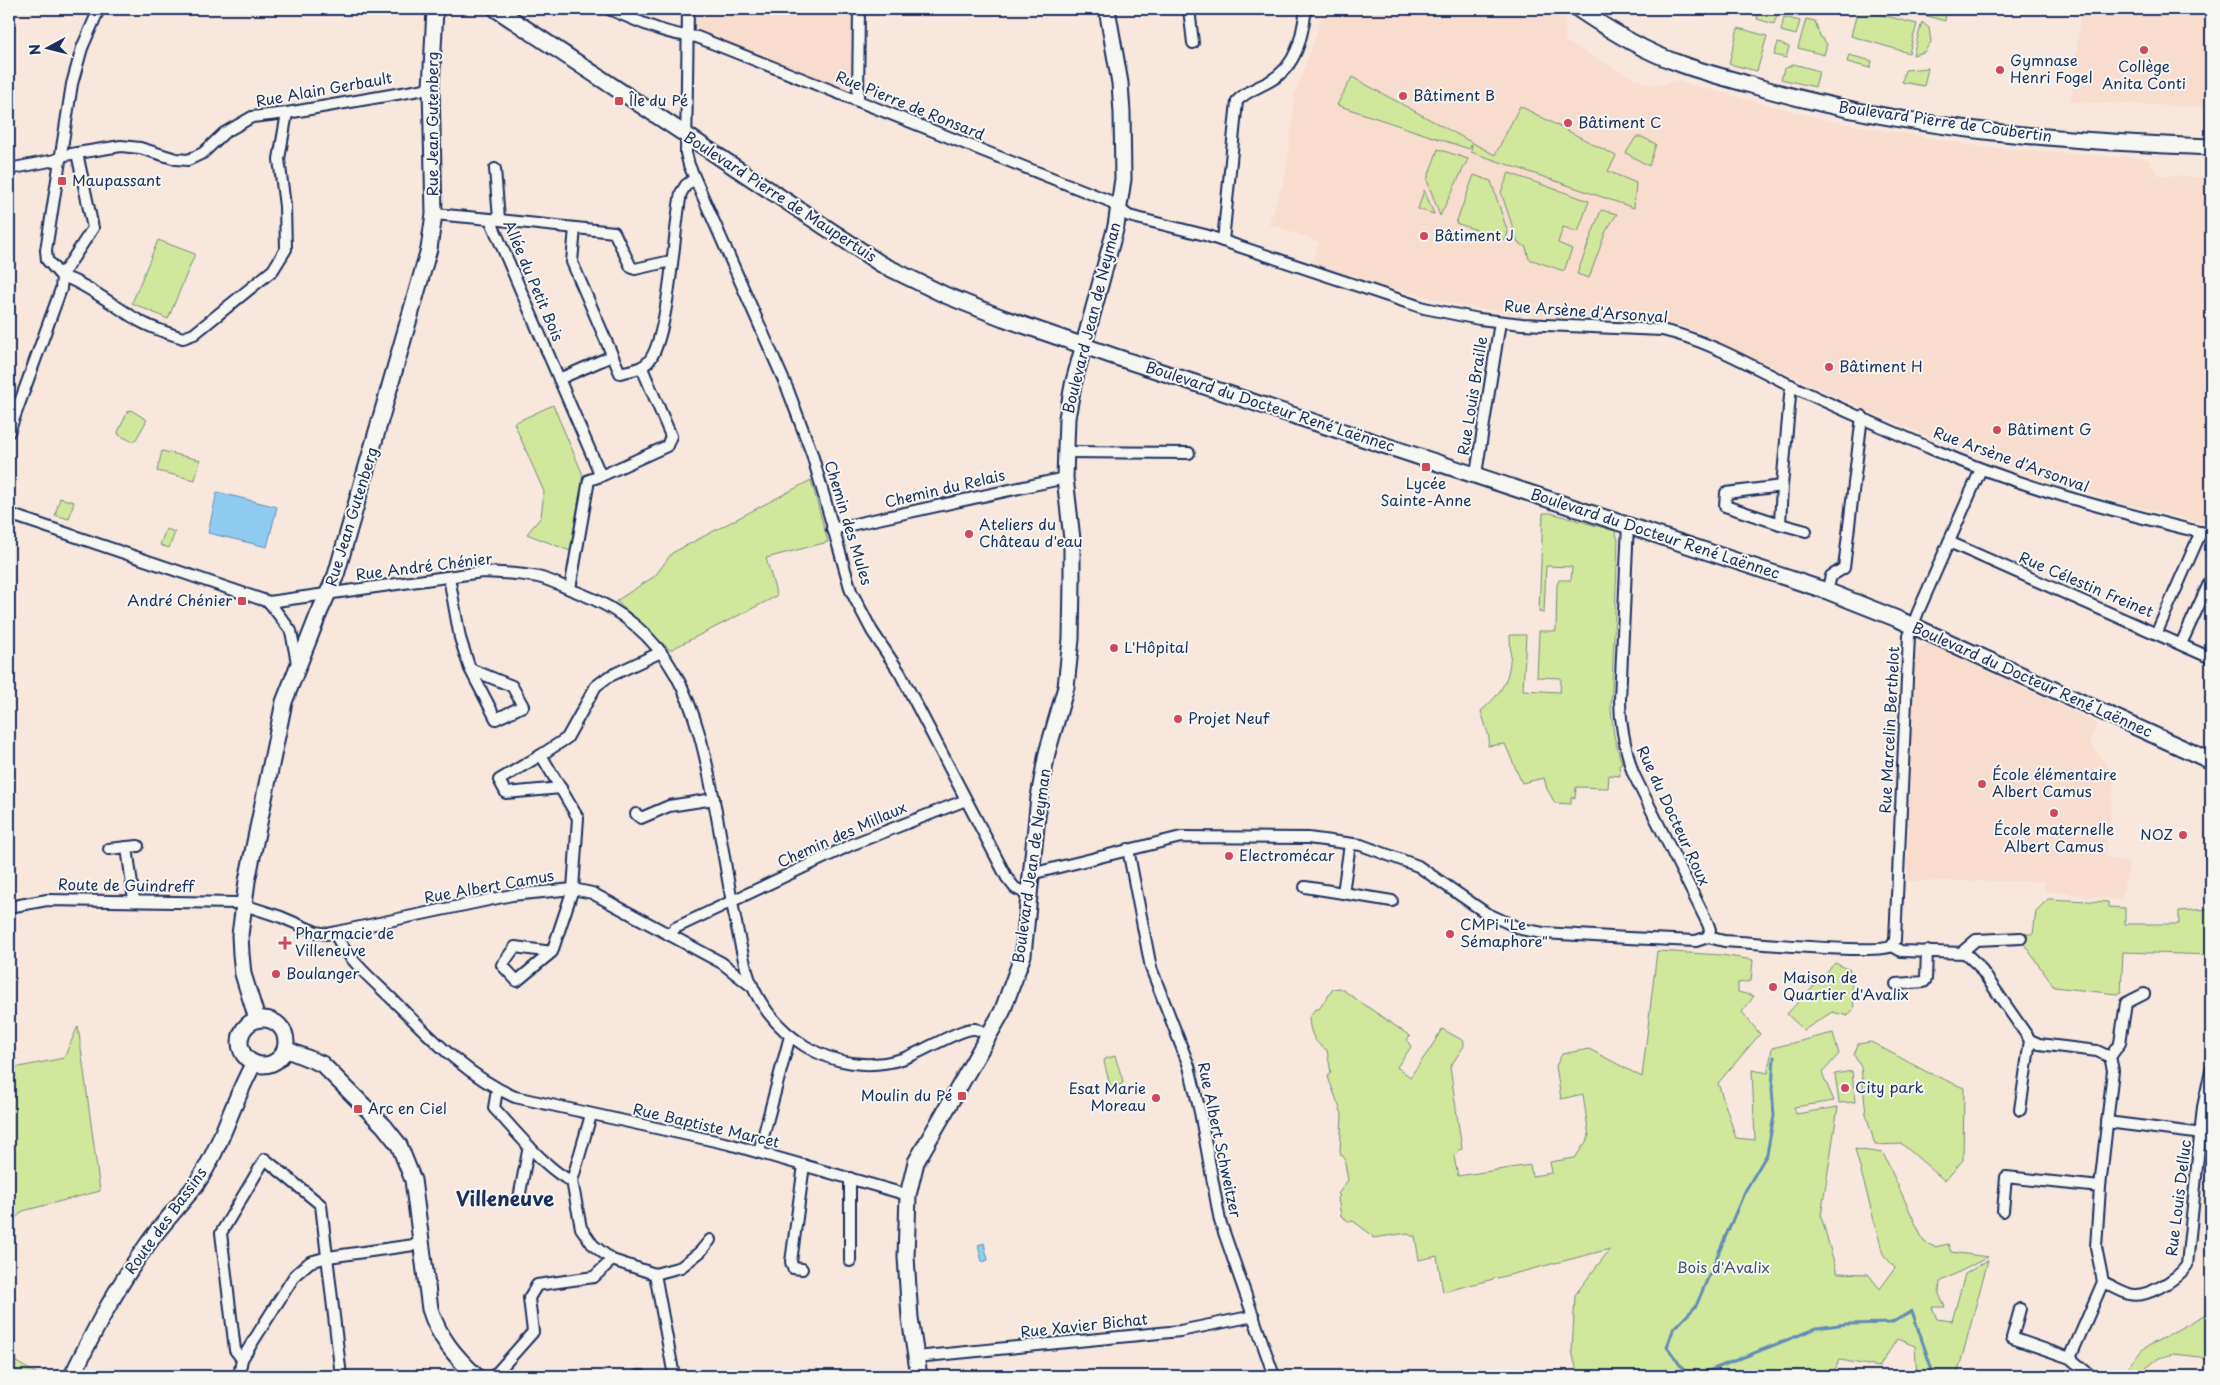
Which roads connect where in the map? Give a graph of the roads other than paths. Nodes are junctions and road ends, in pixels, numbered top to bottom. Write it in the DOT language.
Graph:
graph roads {
  1 [pos="99,9"];
  2 [pos="435,9"];
  3 [pos="496,9"];
  4 [pos="609,9"];
  5 [pos="688,9"];
  6 [pos="859,9"];
  7 [pos="1107,9"];
  8 [pos="1189,9"];
  9 [pos="1306,9"];
  10 [pos="1578,9"];
  11 [pos="687,37"];
  12 [pos="1193,43"];
  13 [pos="431,88"];
  14 [pos="858,101"];
  15 [pos="287,113"];
  16 [pos="686,135"];
  17 [pos="2211,147"];
  18 [pos="77,153"];
  19 [pos="60,157"];
  20 [pos="9,169"];
  21 [pos="496,169"];
  22 [pos="694,179"];
  23 [pos="1119,208"];
  24 [pos="434,214"];
  25 [pos="494,219"];
  26 [pos="575,228"];
  27 [pos="1223,241"];
  28 [pos="671,261"];
  29 [pos="61,275"];
  30 [pos="1500,322"];
  31 [pos="1084,346"];
  32 [pos="612,356"];
  33 [pos="642,368"];
  34 [pos="559,379"];
  35 [pos="1791,385"];
  36 [pos="1862,416"];
  37 [pos="9,432"];
  38 [pos="1065,452"];
  39 [pos="1189,453"];
  40 [pos="1981,469"];
  41 [pos="1476,474"];
  42 [pos="601,476"];
  43 [pos="1065,478"];
  44 [pos="1782,486"];
  45 [pos="9,514"];
  46 [pos="1628,524"];
  47 [pos="1780,524"];
  48 [pos="832,529"];
  49 [pos="1806,532"];
  50 [pos="2206,533"];
  51 [pos="1949,542"];
  52 [pos="449,577"];
  53 [pos="2211,579"];
  54 [pos="570,589"];
  55 [pos="1827,591"];
  56 [pos="328,595"];
  57 [pos="269,602"];
  58 [pos="1912,626"];
  59 [pos="2157,632"];
  60 [pos="2181,644"];
  61 [pos="661,652"];
  62 [pos="2211,658"];
  63 [pos="298,668"];
  64 [pos="470,669"];
  65 [pos="541,755"];
  66 [pos="2211,761"];
  67 [pos="561,788"];
  68 [pos="714,799"];
  69 [pos="966,800"];
  70 [pos="636,814"];
  71 [pos="1350,844"];
  72 [pos="109,849"];
  73 [pos="1128,850"];
  74 [pos="1031,872"];
  75 [pos="1305,887"];
  76 [pos="573,889"];
  77 [pos="1343,893"];
  78 [pos="1029,895"];
  79 [pos="134,900"];
  80 [pos="1392,901"];
  81 [pos="732,902"];
  82 [pos="244,904"];
  83 [pos="9,907"];
  84 [pos="335,934"];
  85 [pos="669,935"];
  86 [pos="1708,938"];
  87 [pos="2022,938"];
  88 [pos="1892,946"];
  89 [pos="1927,951"];
  90 [pos="552,952"];
  91 [pos="1962,952"];
  92 [pos="743,956"];
  93 [pos="722,963"];
  94 [pos="1896,984"];
  95 [pos="750,985"];
  96 [pos="2144,994"];
  97 [pos="257,1019"];
  98 [pos="989,1034"];
  99 [pos="790,1036"];
  100 [pos="2030,1040"];
  101 [pos="285,1049"];
  102 [pos="2110,1057"];
  103 [pos="254,1063"];
  104 [pos="2211,1070"];
  105 [pos="497,1090"];
  106 [pos="2020,1110"];
  107 [pos="591,1115"];
  108 [pos="2107,1122"];
  109 [pos="2206,1134"];
  110 [pos="529,1146"];
  111 [pos="759,1152"];
  112 [pos="804,1165"];
  113 [pos="850,1178"];
  114 [pos="572,1181"];
  115 [pos="2100,1187"];
  116 [pos="908,1195"];
  117 [pos="520,1198"];
  118 [pos="2003,1211"];
  119 [pos="710,1240"];
  120 [pos="421,1244"];
  121 [pos="328,1257"];
  122 [pos="612,1260"];
  123 [pos="850,1261"];
  124 [pos="802,1269"];
  125 [pos="655,1274"];
  126 [pos="2104,1282"];
  127 [pos="2020,1309"];
  128 [pos="1254,1316"];
  129 [pos="916,1358"];
  130 [pos="2070,1358"];
  131 [pos="242,1359"];
  132 [pos="72,1376"];
  133 [pos="239,1376"];
  134 [pos="341,1376"];
  135 [pos="476,1376"];
  136 [pos="494,1376"];
  137 [pos="674,1376"];
  138 [pos="920,1376"];
  139 [pos="1274,1376"];
  140 [pos="2091,1376"];
  1 -- 19 [label="street"];
  2 -- 13 [label="street, Rue Jean Gutenberg"];
  3 -- 16 [label="street, Boulevard Pierre de Maupertuis"];
  4 -- 11 [label="street, Rue Pierre de Ronsard"];
  5 -- 11 [label="street, Chemin des Mules"];
  6 -- 14 [label="street"];
  7 -- 23 [label="street, Boulevard Jean de Neyman"];
  8 -- 12 [label="street"];
  9 -- 27 [label="street"];
  10 -- 17 [label="street, Boulevard Pierre de Coubertin"];
  11 -- 14 [label="street, Rue Pierre de Ronsard"];
  11 -- 16 [label="street, Chemin des Mules"];
  13 -- 15 [label="street, Rue Alain Gerbault"];
  13 -- 24 [label="street, Rue Jean Gutenberg"];
  14 -- 23 [label="street, Rue Pierre de Ronsard"];
  15 -- 18 [label="street, Rue Alain Gerbault"];
  15 -- 29 [label="street"];
  16 -- 22 [label="street, Chemin des Mules"];
  16 -- 31 [label="street, Boulevard Pierre de Maupertuis"];
  18 -- 19 [label="street, Rue Alain Gerbault"];
  18 -- 29 [label="street"];
  19 -- 20 [label="street, Rue Alain Gerbault"];
  19 -- 29 [label="street"];
  21 -- 25 [label="street"];
  22 -- 28 [label="street"];
  22 -- 48 [label="street, Chemin des Mules"];
  23 -- 27 [label="street, Rue Arsène d'Arsonval"];
  23 -- 31 [label="street, Boulevard Jean de Neyman"];
  24 -- 25 [label="street, Allée du Petit Bois"];
  24 -- 56 [label="street, Rue Jean Gutenberg"];
  25 -- 26 [label="street"];
  25 -- 34 [label="street, Allée du Petit Bois"];
  26 -- 28 [label="street"];
  26 -- 32 [label="street"];
  27 -- 30 [label="street, Rue Arsène d'Arsonval"];
  28 -- 33 [label="street"];
  29 -- 37 [label="street"];
  30 -- 35 [label="street, Rue Arsène d'Arsonval"];
  30 -- 41 [label="street, Rue Louis Braille"];
  31 -- 38 [label="street, Boulevard Jean de Neyman"];
  31 -- 41 [label="street, Boulevard du Docteur René Laënnec"];
  32 -- 33 [label="street"];
  32 -- 34 [label="street"];
  33 -- 42 [label="street"];
  34 -- 42 [label="street, Allée du Petit Bois"];
  35 -- 36 [label="street, Rue Arsène d'Arsonval"];
  35 -- 44 [label="street"];
  36 -- 40 [label="street, Rue Arsène d'Arsonval"];
  36 -- 55 [label="street"];
  38 -- 39 [label="street"];
  38 -- 43 [label="street, Boulevard Jean de Neyman"];
  40 -- 50 [label="street, Rue Arsène d'Arsonval"];
  40 -- 51 [label="street, Rue Marcelin Berthelot"];
  41 -- 46 [label="street, Boulevard du Docteur René Laënnec"];
  42 -- 54 [label="street"];
  43 -- 48 [label="street, Chemin du Relais"];
  43 -- 74 [label="street, Boulevard Jean de Neyman"];
  44 -- 47 [label="street"];
  44 -- 47 [label="street"];
  45 -- 57 [label="street, Rue André Chénier"];
  46 -- 55 [label="street, Boulevard du Docteur René Laënnec"];
  46 -- 86 [label="street, Rue du Docteur Roux"];
  47 -- 49 [label="street"];
  48 -- 69 [label="street, Chemin des Mules"];
  50 -- 59 [label="street"];
  51 -- 58 [label="street, Rue Marcelin Berthelot"];
  51 -- 59 [label="street, Rue Célestin Freinet"];
  52 -- 54 [label="street, Rue André Chénier"];
  52 -- 56 [label="street, Rue André Chénier"];
  52 -- 64 [label="street"];
  53 -- 60 [label="street"];
  54 -- 61 [label="street, Rue André Chénier"];
  55 -- 58 [label="street, Boulevard du Docteur René Laënnec"];
  56 -- 57 [label="street, Rue André Chénier"];
  56 -- 63 [label="street, Rue Jean Gutenberg"];
  57 -- 63 [label="street"];
  58 -- 66 [label="street, Boulevard du Docteur René Laënnec"];
  58 -- 88 [label="street, Rue Marcelin Berthelot"];
  59 -- 60 [label="street, Rue Célestin Freinet"];
  60 -- 62 [label="street, Rue Célestin Freinet"];
  61 -- 65 [label="street"];
  61 -- 68 [label="street, Rue André Chénier"];
  63 -- 82 [label="street, Rue Jean Gutenberg"];
  64 -- 64 [label="street"];
  65 -- 67 [label="street"];
  65 -- 67 [label="street"];
  67 -- 76 [label="street"];
  68 -- 70 [label="street"];
  68 -- 81 [label="street, Rue André Chénier"];
  69 -- 78 [label="street, Chemin des Mules"];
  69 -- 81 [label="street, Chemin des Millaux"];
  71 -- 73 [label="street"];
  71 -- 77 [label="street"];
  71 -- 86 [label="street"];
  72 -- 79 [label="street"];
  73 -- 74 [label="street"];
  73 -- 128 [label="street, Rue Albert Schweitzer"];
  74 -- 78 [label="street, Boulevard Jean de Neyman"];
  75 -- 77 [label="street"];
  76 -- 84 [label="street, Rue Albert Camus"];
  76 -- 85 [label="street, Rue Albert Camus"];
  76 -- 90 [label="street"];
  77 -- 80 [label="street"];
  78 -- 98 [label="street, Boulevard Jean de Neyman"];
  79 -- 82 [label="street, Route de Guindreff"];
  79 -- 83 [label="street, Route de Guindreff"];
  81 -- 85 [label="street"];
  81 -- 92 [label="street, Rue Albert Camus"];
  82 -- 84 [label="street"];
  82 -- 97 [label="street, Rue Jean Gutenberg"];
  84 -- 105 [label="street, Rue Baptiste Marcet"];
  85 -- 93 [label="street, Rue Albert Camus"];
  86 -- 88 [label="street"];
  87 -- 91 [label="street"];
  88 -- 89 [label="street"];
  89 -- 91 [label="street"];
  89 -- 94 [label="street"];
  90 -- 90 [label="street"];
  91 -- 100 [label="street"];
  92 -- 93 [label="street"];
  92 -- 95 [label="street, Rue Albert Camus"];
  93 -- 95 [label="street, Rue Albert Camus"];
  95 -- 99 [label="street, Rue Albert Camus"];
  96 -- 102 [label="street"];
  97 -- 101 [label="street"];
  97 -- 103 [label="street"];
  98 -- 99 [label="street, Rue Albert Camus"];
  98 -- 116 [label="street, Boulevard Jean de Neyman"];
  99 -- 111 [label="street"];
  100 -- 102 [label="street"];
  100 -- 106 [label="street"];
  101 -- 103 [label="street"];
  101 -- 120 [label="street"];
  102 -- 108 [label="street"];
  103 -- 132 [label="street, Route des Bassins"];
  104 -- 109 [label="street, Rue Louis Delluc"];
  105 -- 107 [label="street, Rue Baptiste Marcet"];
  105 -- 110 [label="street"];
  107 -- 111 [label="street, Rue Baptiste Marcet"];
  107 -- 114 [label="street"];
  108 -- 109 [label="street"];
  108 -- 115 [label="street"];
  109 -- 126 [label="street, Rue Louis Delluc"];
  110 -- 114 [label="street"];
  110 -- 117 [label="street"];
  111 -- 112 [label="street, Rue Baptiste Marcet"];
  112 -- 113 [label="street, Rue Baptiste Marcet"];
  112 -- 124 [label="street"];
  113 -- 116 [label="street, Rue Baptiste Marcet"];
  113 -- 123 [label="street"];
  114 -- 122 [label="street"];
  115 -- 118 [label="street"];
  115 -- 126 [label="street"];
  116 -- 129 [label="street, Boulevard Jean de Neyman"];
  119 -- 125 [label="street"];
  120 -- 121 [label="street"];
  120 -- 135 [label="street"];
  121 -- 131 [label="street"];
  121 -- 131 [label="street"];
  121 -- 134 [label="street"];
  122 -- 125 [label="street"];
  122 -- 136 [label="street"];
  125 -- 137 [label="street"];
  126 -- 130 [label="street"];
  127 -- 130 [label="street"];
  128 -- 129 [label="street, Rue Xavier Bichat"];
  128 -- 139 [label="street, Rue Albert Schweitzer"];
  129 -- 138 [label="street, Boulevard Jean de Neyman"];
  130 -- 140 [label="street"];
  131 -- 133 [label="street"];
}
